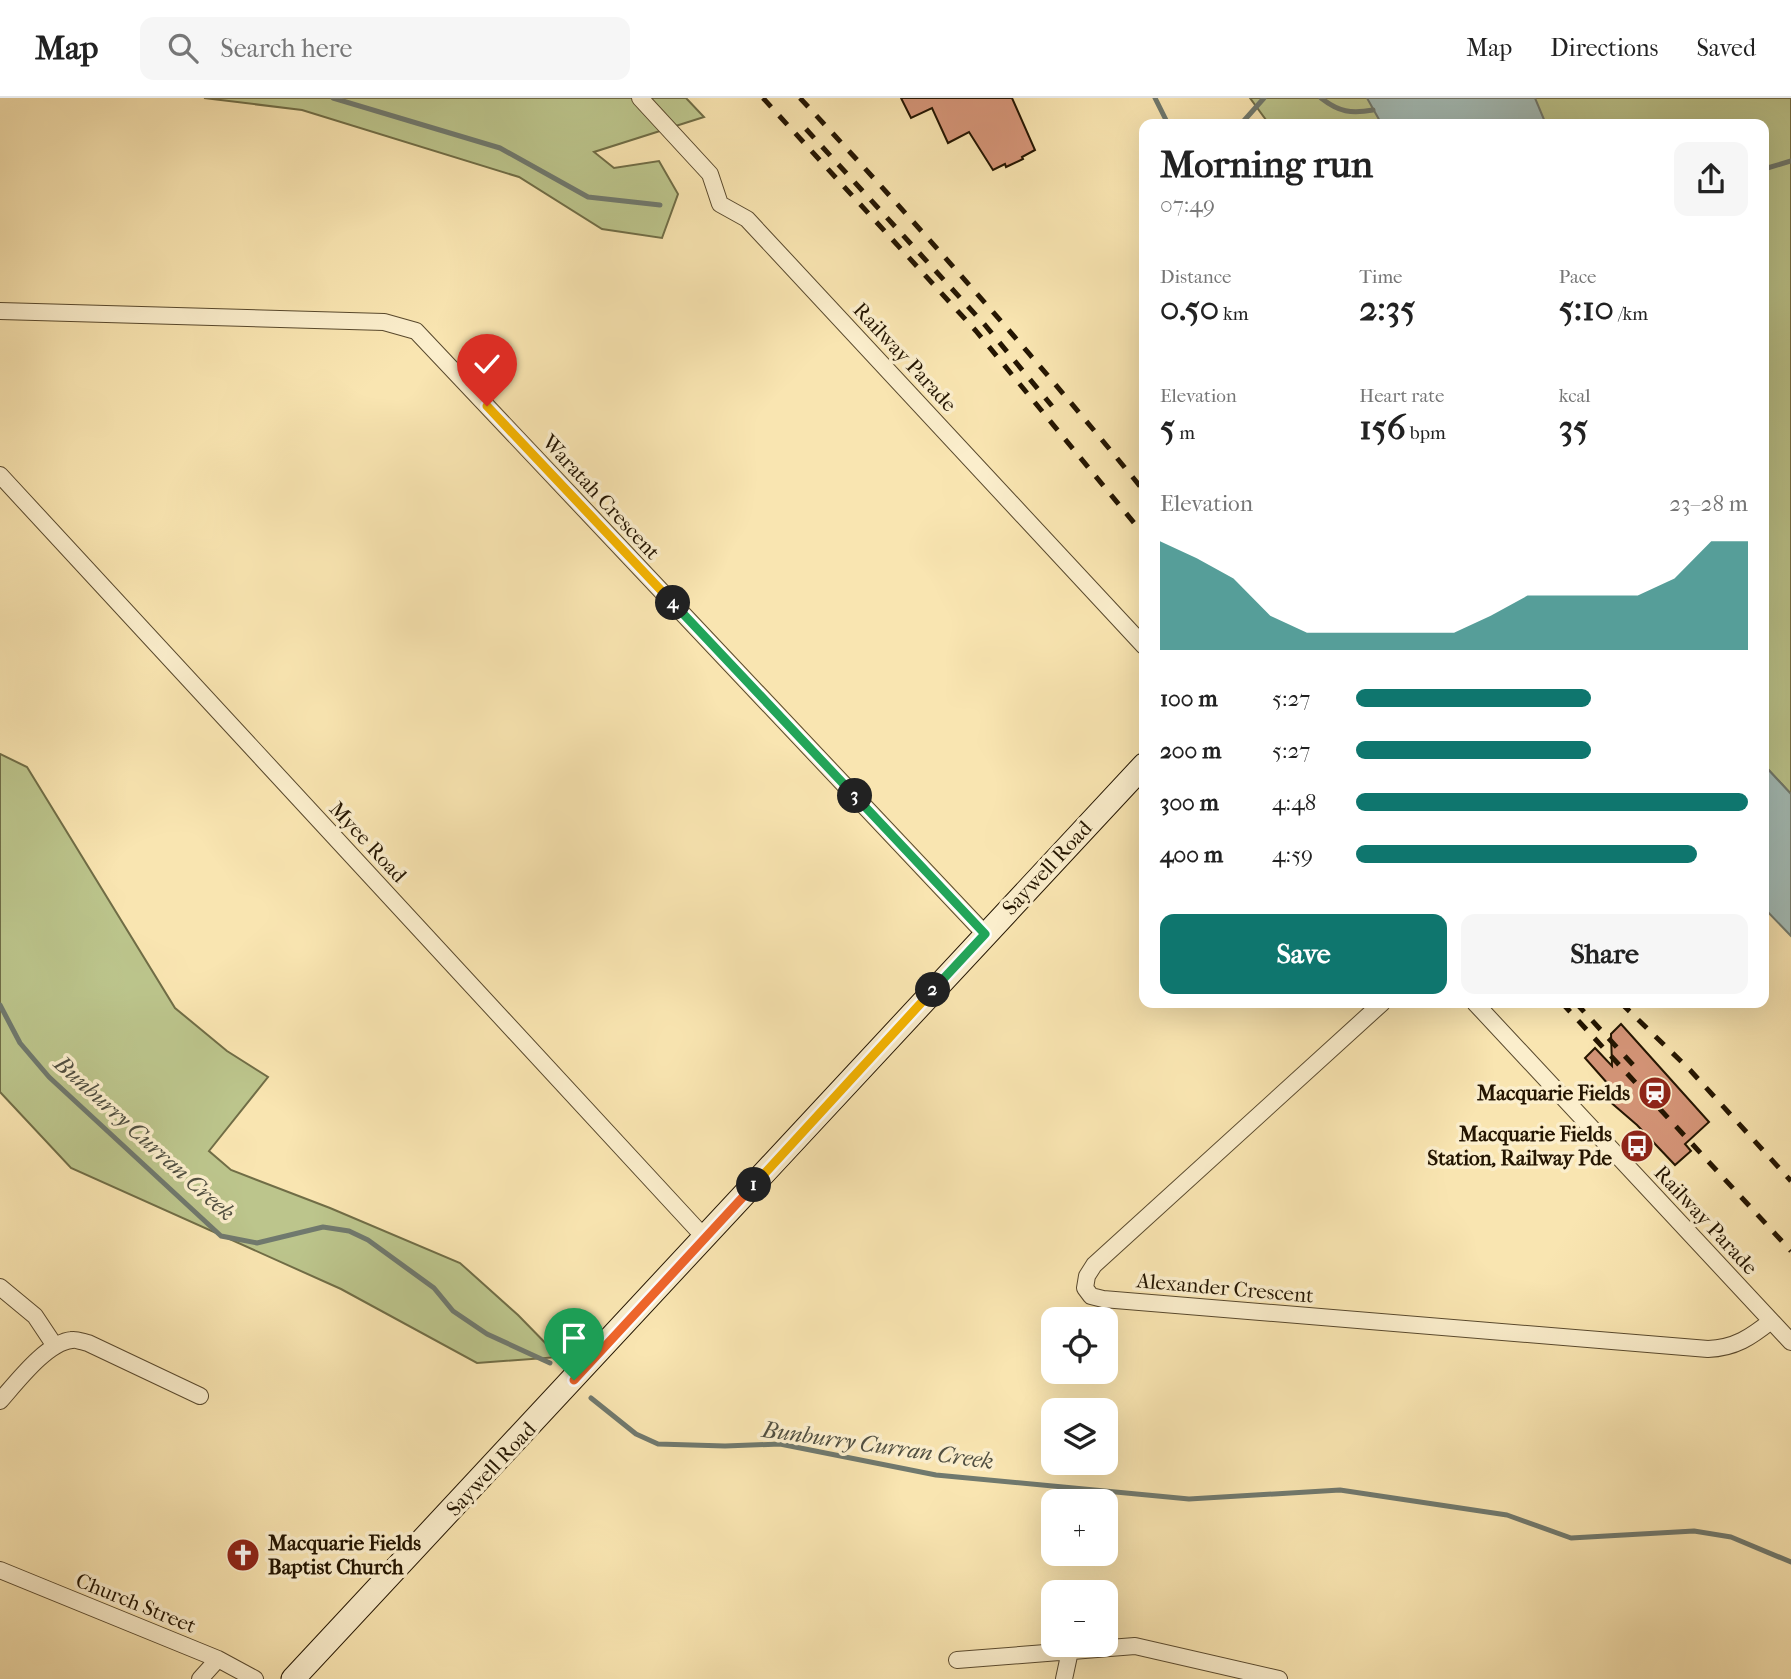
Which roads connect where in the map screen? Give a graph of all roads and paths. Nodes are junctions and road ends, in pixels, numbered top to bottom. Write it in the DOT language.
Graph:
graph roads {
  1 [pos="640,98"];
  2 [pos="0,311"];
  3 [pos="0,475"];
  4 [pos="1139,641"];
  5 [pos="1139,770"];
  6 [pos="985,934"];
  7 [pos="1376,1008"];
  8 [pos="1480,1008"];
  9 [pos="705,1238"];
  10 [pos="0,1287"];
  11 [pos="1771,1321"];
  12 [pos="1791,1342"];
  13 [pos="55,1346"];
  14 [pos="200,1396"];
  15 [pos="0,1401"];
  16 [pos="0,1570"];
  17 [pos="1118,1647"];
  18 [pos="1041,1653"];
  19 [pos="1069,1657"];
  20 [pos="218,1659"];
  21 [pos="957,1660"];
  22 [pos="200,1679"];
  23 [pos="255,1679"];
  24 [pos="293,1679"];
  25 [pos="1064,1679"];
  26 [pos="1279,1679"];
  1 -- 4 [label="street, Railway Parade"];
  2 -- 6 [label="street, Waratah Crescent"];
  3 -- 9 [label="street, Myee Road"];
  5 -- 6 [label="street, Saywell Road"];
  6 -- 9 [label="street, Saywell Road"];
  7 -- 11 [label="street, Alexander Crescent"];
  8 -- 11 [label="street, Railway Parade"];
  9 -- 24 [label="street, Saywell Road"];
  10 -- 13 [label="street"];
  11 -- 12 [label="street, Railway Parade"];
  13 -- 14 [label="street"];
  13 -- 15 [label="street"];
  16 -- 20 [label="street, Church Street"];
  17 -- 26 [label="street"];
  18 -- 21 [label="street"];
  19 -- 25 [label="street"];
  20 -- 22 [label="street"];
  20 -- 23 [label="street, Church Street"];
}
